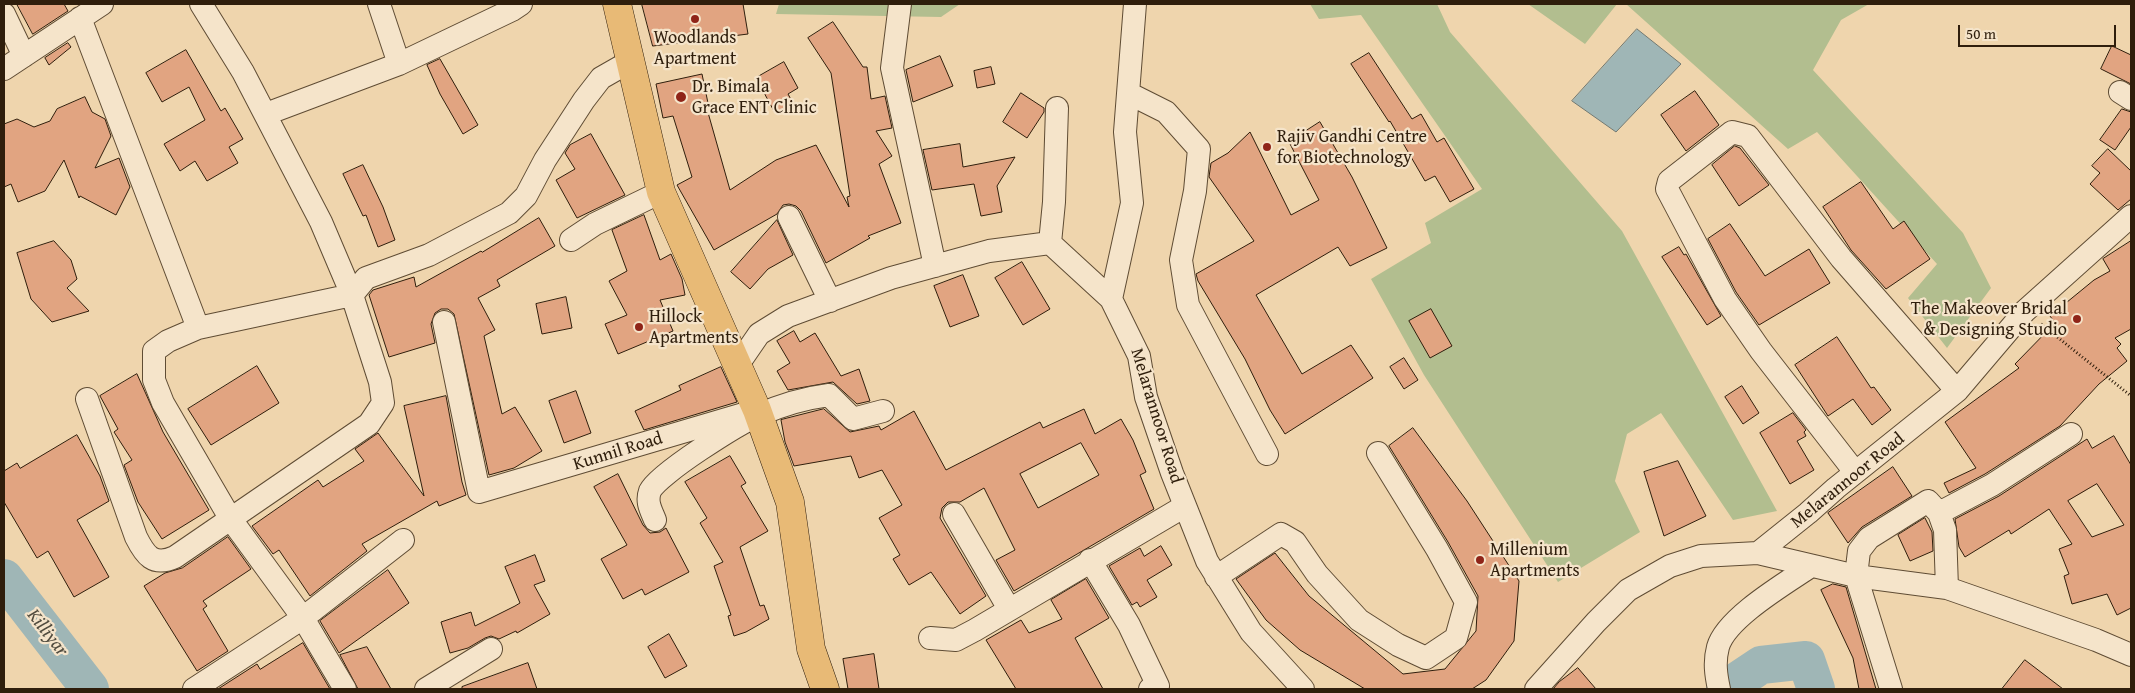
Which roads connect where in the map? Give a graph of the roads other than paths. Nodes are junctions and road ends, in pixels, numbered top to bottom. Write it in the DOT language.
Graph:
graph roads {
  1 [pos="102,4"];
  2 [pos="202,4"];
  3 [pos="379,4"];
  4 [pos="521,4"];
  5 [pos="616,4"];
  6 [pos="900,4"];
  7 [pos="1135,4"];
  8 [pos="4,14"];
  9 [pos="80,18"];
  10 [pos="24,56"];
  11 [pos="628,62"];
  12 [pos="399,64"];
  13 [pos="4,69"];
  14 [pos="1128,93"];
  15 [pos="1057,108"];
  16 [pos="266,114"];
  17 [pos="661,192"];
  18 [pos="2131,216"];
  19 [pos="790,218"];
  20 [pos="571,240"];
  21 [pos="1050,243"];
  22 [pos="935,266"];
  23 [pos="352,295"];
  24 [pos="1111,299"];
  25 [pos="830,301"];
  26 [pos="444,322"];
  27 [pos="198,328"];
  28 [pos="737,366"];
  29 [pos="1957,391"];
  30 [pos="86,399"];
  31 [pos="883,411"];
  32 [pos="758,412"];
  33 [pos="2071,434"];
  34 [pos="1378,453"];
  35 [pos="1267,454"];
  36 [pos="1855,472"];
  37 [pos="1185,506"];
  38 [pos="1939,513"];
  39 [pos="954,514"];
  40 [pos="230,518"];
  41 [pos="655,520"];
  42 [pos="403,540"];
  43 [pos="1758,553"];
  44 [pos="1090,560"];
  45 [pos="1811,566"];
  46 [pos="1856,576"];
  47 [pos="1216,577"];
  48 [pos="1947,588"];
  49 [pos="1010,609"];
  50 [pos="303,618"];
  51 [pos="930,638"];
  52 [pos="491,649"];
  53 [pos="811,649"];
  54 [pos="2131,655"];
  55 [pos="1717,679"];
  56 [pos="194,689"];
  57 [pos="345,689"];
  58 [pos="426,689"];
  59 [pos="803,689"];
  60 [pos="825,689"];
  61 [pos="1150,689"];
  62 [pos="1303,689"];
  63 [pos="1536,689"];
  64 [pos="1891,689"];
  1 -- 9 [label="street"];
  2 -- 16 [label="street"];
  3 -- 12 [label="street"];
  4 -- 12 [label="street"];
  5 -- 11 [label="main road"];
  6 -- 22 [label="street"];
  7 -- 14 [label="street"];
  8 -- 10 [label="street"];
  9 -- 10 [label="street"];
  9 -- 27 [label="street"];
  10 -- 13 [label="street"];
  11 -- 17 [label="main road"];
  11 -- 23 [label="street"];
  12 -- 16 [label="street"];
  14 -- 24 [label="street"];
  14 -- 35 [label="street"];
  15 -- 21 [label="street"];
  16 -- 23 [label="street"];
  17 -- 20 [label="street"];
  17 -- 28 [label="main road"];
  18 -- 29 [label="street, Melarannoor Road"];
  19 -- 25 [label="street"];
  21 -- 22 [label="street"];
  21 -- 24 [label="street, Melarannoor Road"];
  22 -- 25 [label="street"];
  23 -- 27 [label="street"];
  23 -- 40 [label="street"];
  24 -- 37 [label="street, Melarannoor Road"];
  25 -- 28 [label="street"];
  26 -- 32 [label="street, Kunnil Road"];
  27 -- 40 [label="street"];
  28 -- 32 [label="main road"];
  29 -- 36 [label="street, Melarannoor Road"];
  29 -- 36 [label="street"];
  30 -- 40 [label="street"];
  31 -- 32 [label="street"];
  32 -- 41 [label="street"];
  32 -- 53 [label="main road"];
  33 -- 38 [label="street"];
  34 -- 47 [label="street"];
  36 -- 43 [label="street, Melarannoor Road"];
  37 -- 44 [label="street"];
  37 -- 47 [label="street, Melarannoor Road"];
  38 -- 46 [label="street"];
  38 -- 48 [label="street"];
  39 -- 49 [label="street"];
  40 -- 50 [label="street"];
  42 -- 50 [label="street"];
  43 -- 45 [label="street"];
  43 -- 63 [label="street"];
  44 -- 49 [label="street"];
  44 -- 61 [label="street"];
  45 -- 46 [label="street"];
  45 -- 55 [label="street"];
  46 -- 48 [label="street"];
  46 -- 64 [label="street"];
  47 -- 62 [label="street, Melarannoor Road"];
  48 -- 54 [label="street"];
  49 -- 51 [label="street"];
  50 -- 56 [label="street"];
  50 -- 57 [label="street"];
  52 -- 58 [label="street"];
  53 -- 59 [label="main road"];
  53 -- 60 [label="main road"];
}
